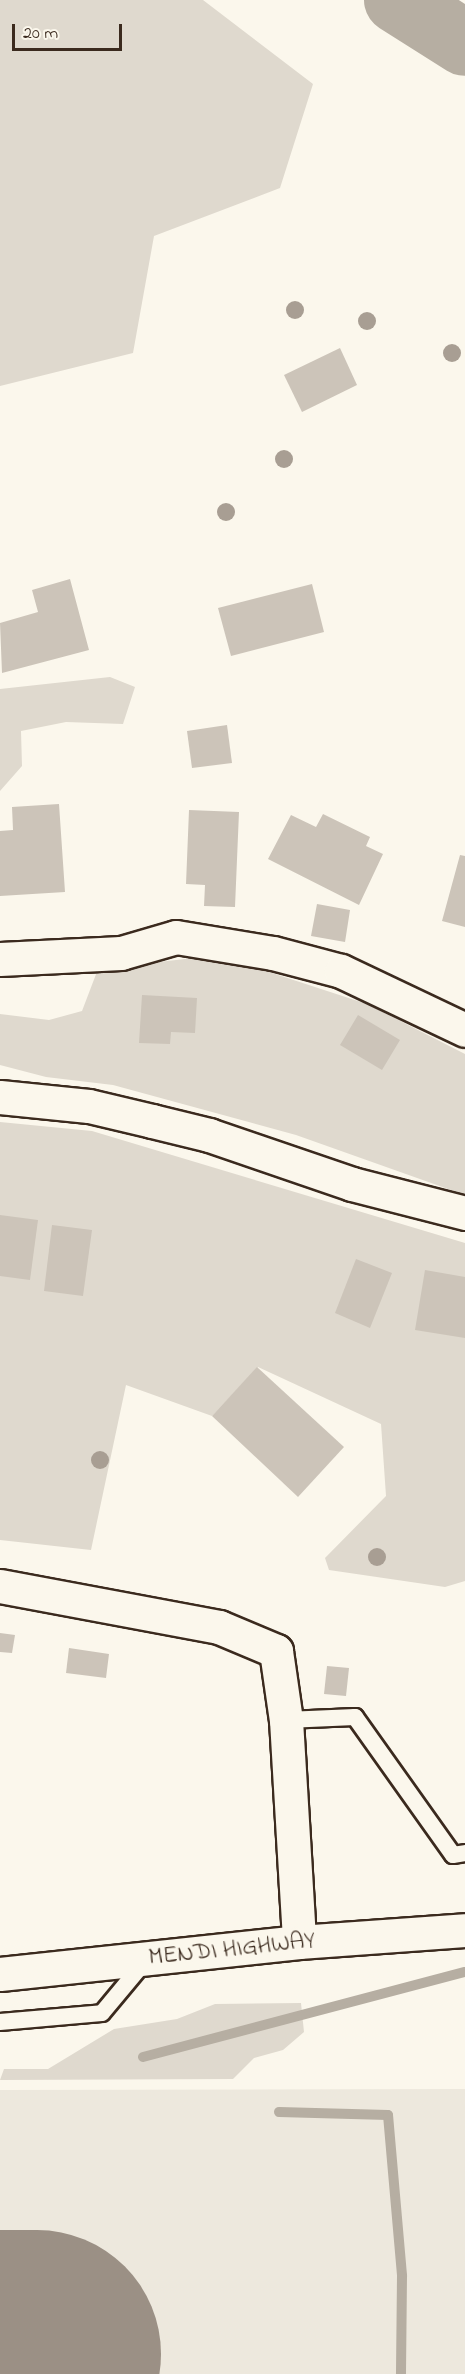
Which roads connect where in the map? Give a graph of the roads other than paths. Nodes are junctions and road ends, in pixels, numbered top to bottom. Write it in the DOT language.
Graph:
graph roads {
  1 [pos="0,959"];
  2 [pos="465,1030"];
  3 [pos="0,1097"];
  4 [pos="465,1213"];
  5 [pos="0,1586"];
  6 [pos="286,1720"];
  7 [pos="465,1853"];
  8 [pos="465,1930"];
  9 [pos="299,1942"];
  10 [pos="147,1959"];
  11 [pos="0,1974"];
  12 [pos="0,2022"];
  1 -- 2 [label="street"];
  3 -- 4 [label="street"];
  5 -- 6 [label="street"];
  6 -- 7 [label="lane"];
  6 -- 9 [label="street"];
  8 -- 9 [label="street, MENDI HIGHWAY"];
  9 -- 10 [label="street, MENDI HIGHWAY"];
  10 -- 11 [label="street, MENDI HIGHWAY"];
  10 -- 12 [label="lane"];
}
